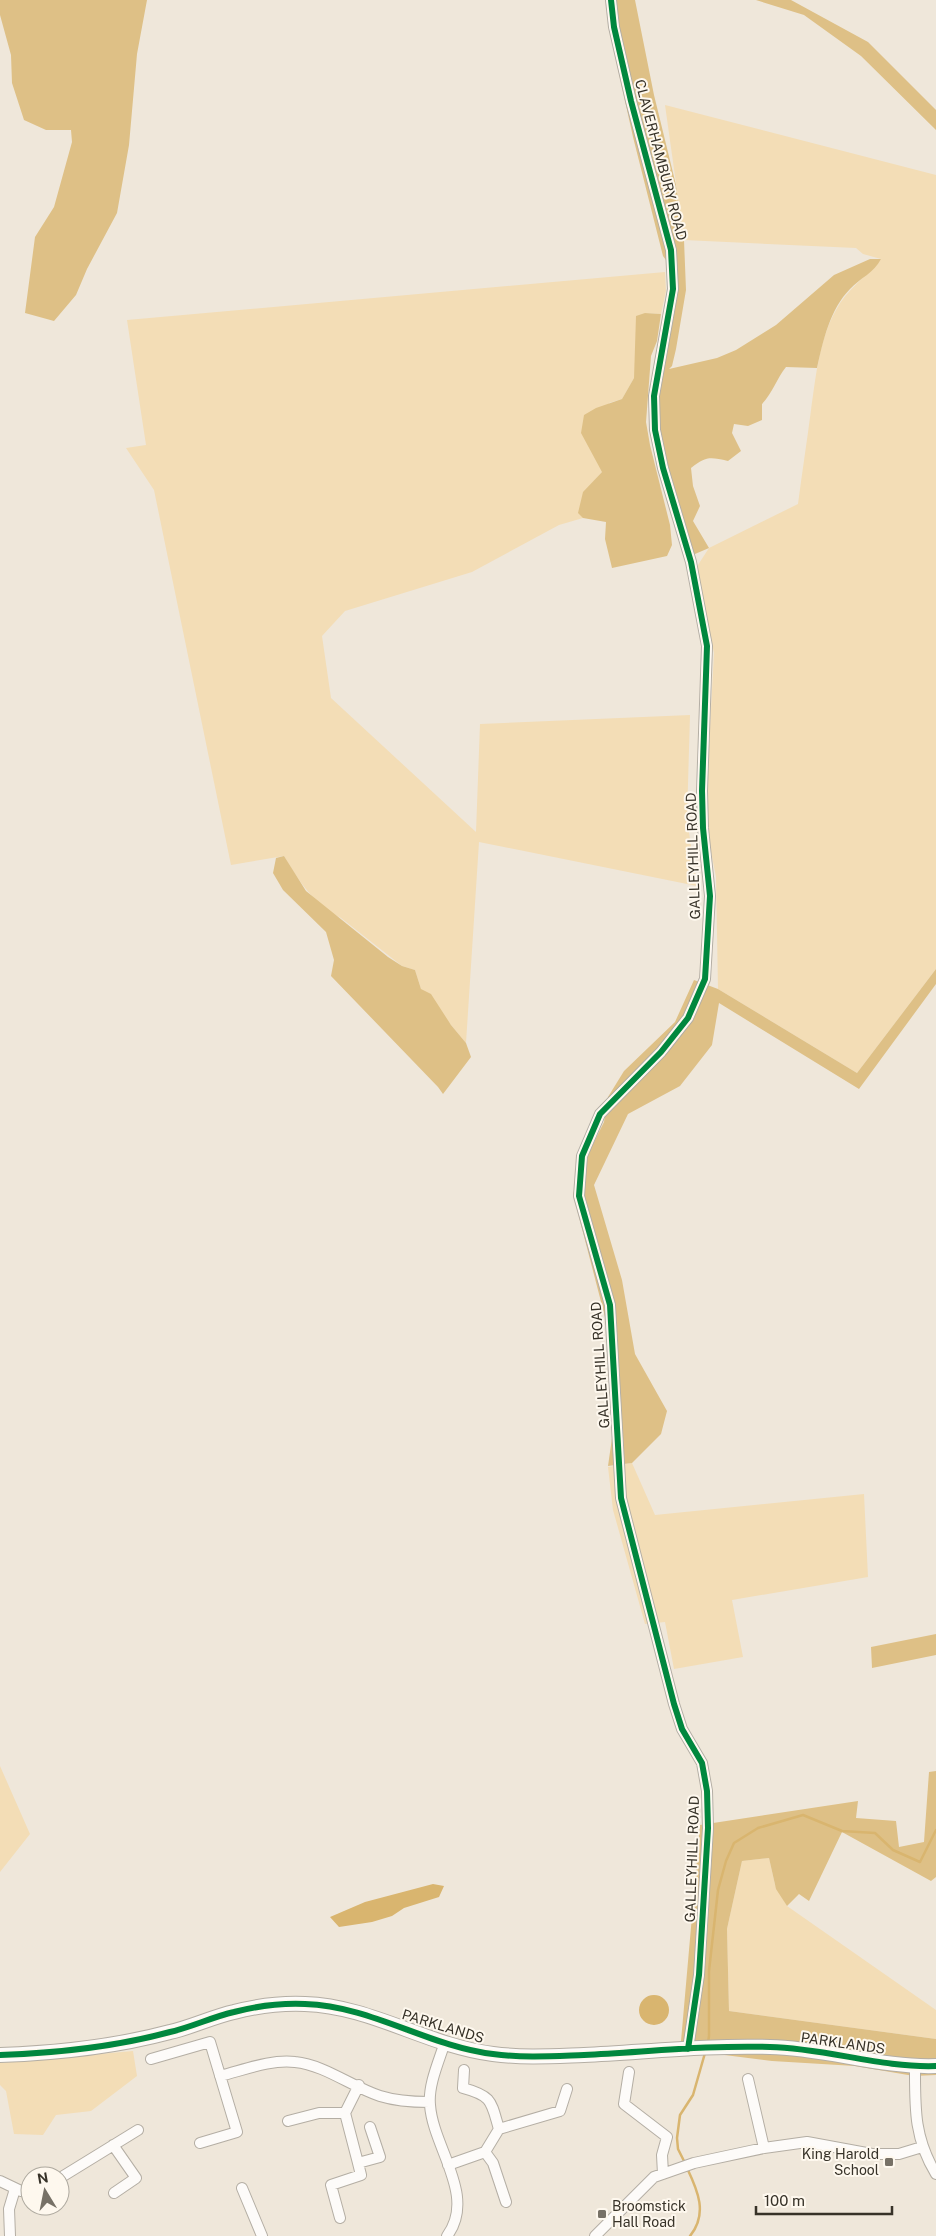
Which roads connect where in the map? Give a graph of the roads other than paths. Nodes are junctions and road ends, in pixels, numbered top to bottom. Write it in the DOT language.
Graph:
graph roads {
  1 [pos="611,0"];
  2 [pos="691,562"];
  3 [pos="445,2042"];
  4 [pos="701,2048"];
  5 [pos="0,2055"];
  6 [pos="151,2059"];
  7 [pos="936,2066"];
  8 [pos="915,2067"];
  9 [pos="464,2070"];
  10 [pos="630,2072"];
  11 [pos="220,2076"];
  12 [pos="748,2080"];
  13 [pos="359,2085"];
  14 [pos="567,2089"];
  15 [pos="429,2102"];
  16 [pos="345,2113"];
  17 [pos="288,2121"];
  18 [pos="370,2127"];
  19 [pos="138,2130"];
  20 [pos="499,2130"];
  21 [pos="200,2143"];
  22 [pos="113,2145"];
  23 [pos="922,2147"];
  24 [pos="764,2148"];
  25 [pos="485,2152"];
  26 [pos="358,2163"];
  27 [pos="448,2165"];
  28 [pos="70,2172"];
  29 [pos="663,2174"];
  30 [pos="936,2174"];
  31 [pos="0,2181"];
  32 [pos="15,2188"];
  33 [pos="242,2188"];
  34 [pos="20,2189"];
  35 [pos="114,2193"];
  36 [pos="506,2202"];
  37 [pos="340,2218"];
  38 [pos="10,2236"];
  39 [pos="262,2236"];
  40 [pos="447,2236"];
  41 [pos="595,2236"];
  1 -- 2 [label="street, CLAVERHAMBURY ROAD"];
  2 -- 4 [label="street, GALLEYHILL ROAD"];
  3 -- 4 [label="street, PARKLANDS"];
  3 -- 5 [label="street, PARKLANDS"];
  3 -- 15 [label="street"];
  4 -- 8 [label="street, PARKLANDS"];
  6 -- 11 [label="street"];
  7 -- 8 [label="street, PARKLANDS"];
  8 -- 23 [label="street"];
  9 -- 20 [label="street"];
  10 -- 29 [label="street"];
  11 -- 13 [label="street"];
  11 -- 21 [label="street"];
  12 -- 24 [label="street"];
  13 -- 15 [label="street"];
  13 -- 16 [label="street"];
  14 -- 20 [label="street"];
  15 -- 27 [label="street"];
  16 -- 17 [label="street"];
  16 -- 26 [label="street"];
  18 -- 26 [label="street"];
  19 -- 22 [label="street"];
  20 -- 25 [label="street"];
  22 -- 28 [label="street"];
  22 -- 35 [label="street"];
  23 -- 24 [label="street"];
  23 -- 30 [label="street"];
  24 -- 29 [label="street"];
  25 -- 27 [label="street"];
  25 -- 36 [label="street"];
  26 -- 37 [label="street"];
  27 -- 40 [label="street"];
  29 -- 41 [label="street"];
  31 -- 32 [label="street"];
  32 -- 34 [label="street"];
  32 -- 38 [label="street"];
  33 -- 39 [label="street"];
}
